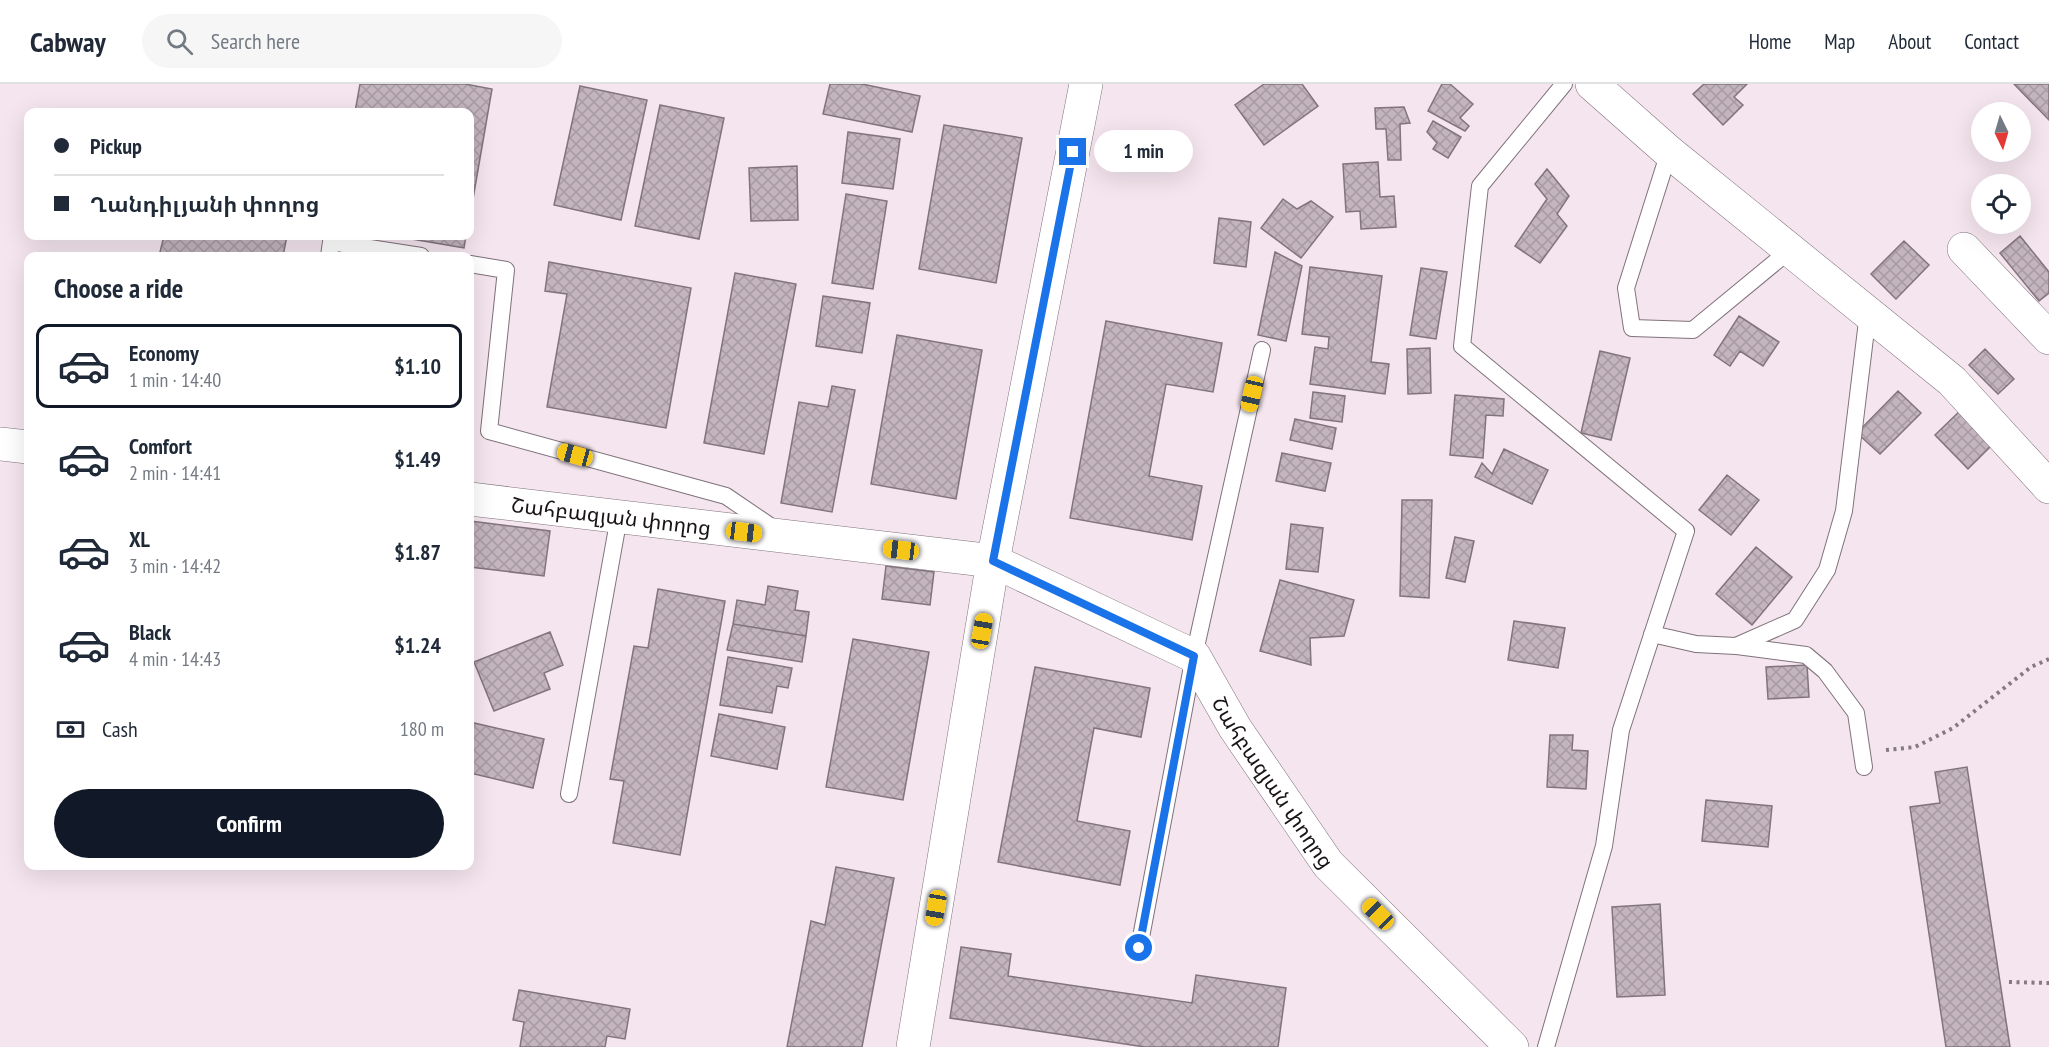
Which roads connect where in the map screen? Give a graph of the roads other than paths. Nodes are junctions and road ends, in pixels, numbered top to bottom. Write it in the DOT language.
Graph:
graph roads {
  1 [pos="1086,84"];
  2 [pos="1564,84"];
  3 [pos="1592,84"];
  4 [pos="1669,152"];
  5 [pos="1964,249"];
  6 [pos="1790,250"];
  7 [pos="329,252"];
  8 [pos="395,252"];
  9 [pos="474,265"];
  10 [pos="1869,314"];
  11 [pos="2049,338"];
  12 [pos="1262,350"];
  13 [pos="0,444"];
  14 [pos="24,447"];
  15 [pos="2049,487"];
  16 [pos="474,499"];
  17 [pos="619,517"];
  18 [pos="786,537"];
  19 [pos="993,561"];
  20 [pos="1652,634"];
  21 [pos="1736,646"];
  22 [pos="1194,656"];
  23 [pos="1864,767"];
  24 [pos="569,794"];
  25 [pos="1139,948"];
  26 [pos="913,1047"];
  27 [pos="1512,1047"];
  28 [pos="1546,1047"];
  1 -- 19 [label="street"];
  2 -- 20 [label="lane"];
  3 -- 4 [label="street"];
  4 -- 6 [label="street"];
  4 -- 6 [label="lane"];
  5 -- 11 [label="street"];
  6 -- 10 [label="street"];
  7 -- 8 [label="lane"];
  9 -- 18 [label="lane"];
  10 -- 15 [label="street"];
  10 -- 21 [label="lane"];
  12 -- 22 [label="lane"];
  13 -- 14 [label="street"];
  16 -- 17 [label="street, Շահբազյան փողոց"];
  17 -- 18 [label="street, Շահբազյան փողոց"];
  17 -- 24 [label="lane"];
  18 -- 19 [label="street, Շահբազյան փողոց"];
  19 -- 22 [label="street, Շահբազյան փողոց"];
  19 -- 26 [label="street"];
  20 -- 21 [label="lane"];
  20 -- 28 [label="lane"];
  21 -- 23 [label="lane"];
  22 -- 25 [label="lane"];
  22 -- 27 [label="street, Շահբազյան փողոց"];
}
